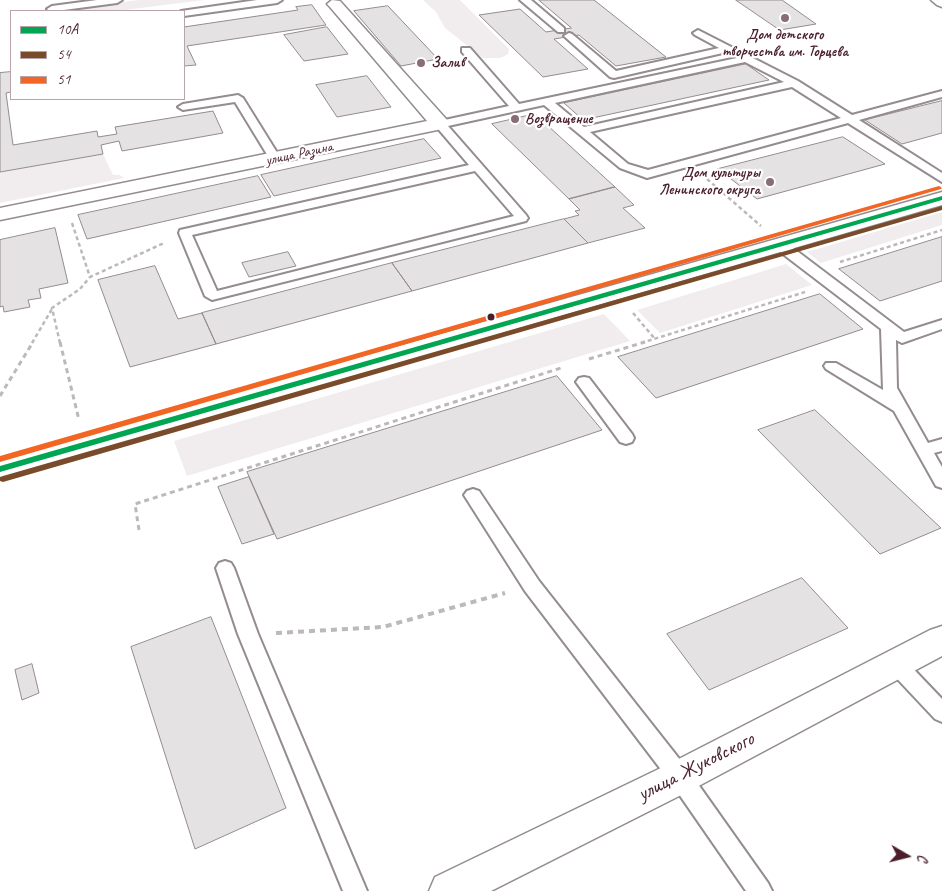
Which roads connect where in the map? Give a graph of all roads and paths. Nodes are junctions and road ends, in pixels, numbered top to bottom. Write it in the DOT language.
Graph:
graph roads {
  1 [pos="117,0"];
  2 [pos="276,0"];
  3 [pos="525,0"];
  4 [pos="334,2"];
  5 [pos="52,7"];
  6 [pos="185,13"];
  7 [pos="698,34"];
  8 [pos="728,49"];
  9 [pos="466,50"];
  10 [pos="746,59"];
  11 [pos="794,83"];
  12 [pos="942,94"];
  13 [pos="547,102"];
  14 [pos="182,107"];
  15 [pos="517,108"];
  16 [pos="851,118"];
  17 [pos="440,124"];
  18 [pos="581,131"];
  19 [pos="275,159"];
  20 [pos="688,162"];
  21 [pos="476,167"];
  22 [pos="942,178"];
  23 [pos="942,198"];
  24 [pos="64,201"];
  25 [pos="0,214"];
  26 [pos="942,230"];
  27 [pos="186,233"];
  28 [pos="773,238"];
  29 [pos="813,270"];
  30 [pos="90,277"];
  31 [pos="830,284"];
  32 [pos="52,308"];
  33 [pos="942,324"];
  34 [pos="888,326"];
  35 [pos="586,360"];
  36 [pos="569,366"];
  37 [pos="831,366"];
  38 [pos="584,382"];
  39 [pos="0,396"];
  40 [pos="900,408"];
  41 [pos="80,424"];
  42 [pos="626,438"];
  43 [pos="942,445"];
  44 [pos="924,450"];
  45 [pos="0,469"];
  46 [pos="942,482"];
  47 [pos="473,494"];
  48 [pos="139,530"];
  49 [pos="225,568"];
  50 [pos="532,586"];
  51 [pos="248,634"];
  52 [pos="942,640"];
  53 [pos="895,663"];
  54 [pos="942,713"];
  55 [pos="680,777"];
  56 [pos="355,891"];
  57 [pos="449,891"];
  58 [pos="760,891"];
  1 -- 5 [label="lane"];
  2 -- 6 [label="lane"];
  3 -- 8 [label="lane"];
  4 -- 17 [label="street"];
  7 -- 8 [label="lane"];
  8 -- 10 [label="lane"];
  9 -- 15 [label="lane"];
  10 -- 11 [label="lane"];
  10 -- 13 [label="lane"];
  11 -- 16 [label="lane"];
  11 -- 18 [label="lane"];
  12 -- 16 [label="lane"];
  13 -- 15 [label="lane"];
  13 -- 18 [label="lane"];
  14 -- 19 [label="lane"];
  15 -- 17 [label="lane"];
  16 -- 20 [label="lane"];
  16 -- 22 [label="lane"];
  17 -- 19 [label="street, улица Разина"];
  17 -- 21 [label="lane"];
  18 -- 20 [label="lane"];
  19 -- 24 [label="street, улица Разина"];
  20 -- 28 [label="path"];
  21 -- 27 [label="lane"];
  21 -- 27 [label="lane"];
  23 -- 28 [label="street"];
  24 -- 25 [label="street, улица Разина"];
  24 -- 30 [label="path"];
  26 -- 29 [label="path"];
  27 -- 30 [label="path"];
  28 -- 29 [label="lane"];
  28 -- 45 [label="street"];
  29 -- 31 [label="lane"];
  30 -- 32 [label="path"];
  31 -- 34 [label="lane"];
  31 -- 35 [label="path"];
  32 -- 39 [label="path"];
  32 -- 41 [label="path"];
  33 -- 34 [label="lane"];
  34 -- 40 [label="lane"];
  36 -- 48 [label="path"];
  37 -- 40 [label="lane"];
  38 -- 42 [label="lane"];
  40 -- 44 [label="lane"];
  43 -- 44 [label="lane"];
  44 -- 46 [label="lane"];
  47 -- 50 [label="lane"];
  49 -- 51 [label="lane"];
  50 -- 51 [label="path"];
  50 -- 55 [label="lane"];
  51 -- 56 [label="lane"];
  52 -- 53 [label="street, улица Жуковского"];
  53 -- 54 [label="lane"];
  53 -- 55 [label="street, улица Жуковского"];
  55 -- 57 [label="street, улица Жуковского"];
  55 -- 58 [label="lane"];
}
